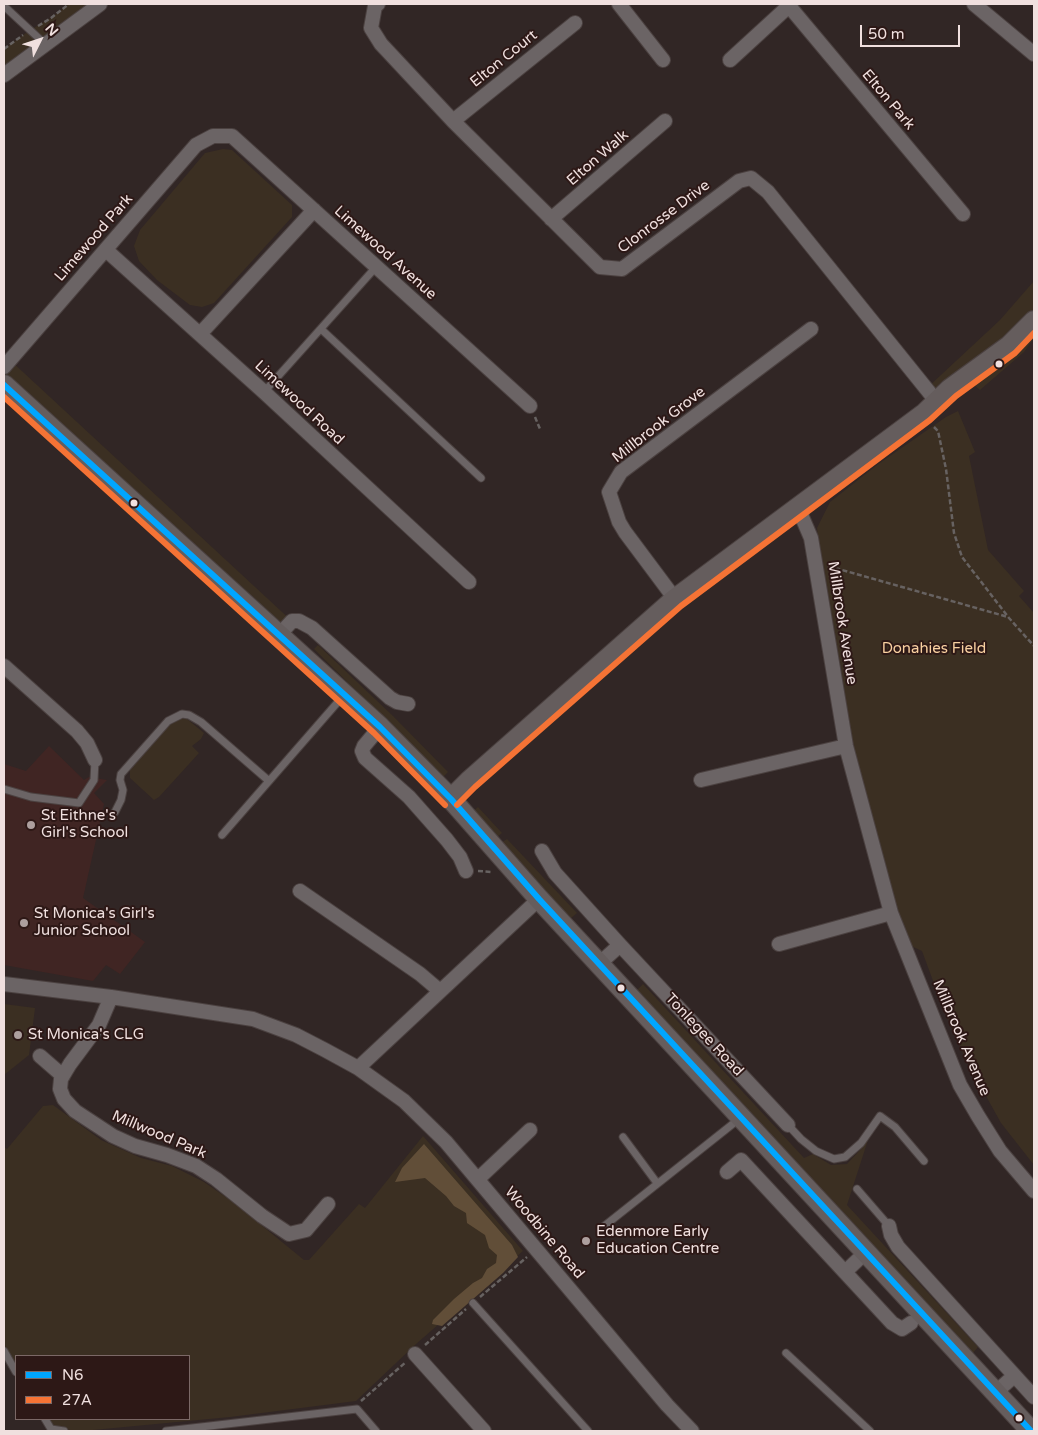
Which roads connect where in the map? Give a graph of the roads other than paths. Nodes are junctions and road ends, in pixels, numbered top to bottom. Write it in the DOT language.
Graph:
graph roads {
  1 [pos="378,4"];
  2 [pos="619,4"];
  3 [pos="974,4"];
  4 [pos="93,5"];
  5 [pos="790,5"];
  6 [pos="4,6"];
  7 [pos="575,22"];
  8 [pos="45,44"];
  9 [pos="1034,54"];
  10 [pos="663,60"];
  11 [pos="730,60"];
  12 [pos="4,75"];
  13 [pos="453,121"];
  14 [pos="665,121"];
  15 [pos="213,136"];
  16 [pos="314,210"];
  17 [pos="963,214"];
  18 [pos="551,219"];
  19 [pos="106,250"];
  20 [pos="376,267"];
  21 [pos="1034,321"];
  22 [pos="321,329"];
  23 [pos="810,329"];
  24 [pos="200,334"];
  25 [pos="4,367"];
  26 [pos="4,385"];
  27 [pos="264,392"];
  28 [pos="530,406"];
  29 [pos="931,407"];
  30 [pos="481,478"];
  31 [pos="795,508"];
  32 [pos="469,582"];
  33 [pos="675,599"];
  34 [pos="279,635"];
  35 [pos="4,666"];
  36 [pos="344,695"];
  37 [pos="408,704"];
  38 [pos="380,727"];
  39 [pos="846,746"];
  40 [pos="95,760"];
  41 [pos="701,780"];
  42 [pos="269,781"];
  43 [pos="4,789"];
  44 [pos="451,800"];
  45 [pos="115,812"];
  46 [pos="222,834"];
  47 [pos="542,851"];
  48 [pos="466,871"];
  49 [pos="300,891"];
  50 [pos="539,899"];
  51 [pos="891,913"];
  52 [pos="779,944"];
  53 [pos="620,945"];
  54 [pos="599,964"];
  55 [pos="4,984"];
  56 [pos="440,990"];
  57 [pos="111,997"];
  58 [pos="40,1056"];
  59 [pos="358,1068"];
  60 [pos="63,1076"];
  61 [pos="741,1117"];
  62 [pos="788,1125"];
  63 [pos="530,1130"];
  64 [pos="623,1137"];
  65 [pos="924,1161"];
  66 [pos="727,1172"];
  67 [pos="478,1179"];
  68 [pos="657,1184"];
  69 [pos="856,1189"];
  70 [pos="1034,1190"];
  71 [pos="328,1204"];
  72 [pos="889,1226"];
  73 [pos="603,1227"];
  74 [pos="866,1253"];
  75 [pos="845,1272"];
  76 [pos="473,1303"];
  77 [pos="911,1323"];
  78 [pos="4,1351"];
  79 [pos="786,1353"];
  80 [pos="415,1354"];
  81 [pos="15,1370"];
  82 [pos="1014,1376"];
  83 [pos="995,1393"];
  84 [pos="1034,1397"];
  85 [pos="46,1420"];
  86 [pos="64,1431"];
  87 [pos="166,1431"];
  88 [pos="376,1431"];
  89 [pos="484,1431"];
  90 [pos="588,1431"];
  91 [pos="692,1431"];
  92 [pos="870,1431"];
  93 [pos="1031,1431"];
  1 -- 13 [label="street, Clonrosse Drive"];
  2 -- 10 [label="street"];
  3 -- 9 [label="street"];
  4 -- 8 [label="street"];
  5 -- 11 [label="street"];
  5 -- 17 [label="street, Elton Park"];
  6 -- 8 [label="lane"];
  7 -- 13 [label="street, Elton Court"];
  8 -- 12 [label="street"];
  13 -- 18 [label="street, Clonrosse Drive"];
  14 -- 18 [label="street, Elton Walk"];
  15 -- 16 [label="street, Limewood Avenue"];
  15 -- 19 [label="street, Limewood Park"];
  16 -- 20 [label="street, Limewood Avenue"];
  16 -- 24 [label="street"];
  18 -- 29 [label="street, Clonrosse Drive"];
  19 -- 24 [label="street, Limewood Road"];
  19 -- 25 [label="street, Limewood Park"];
  20 -- 22 [label="lane"];
  20 -- 28 [label="street, Limewood Avenue"];
  21 -- 29 [label="main road"];
  22 -- 27 [label="lane"];
  22 -- 30 [label="lane"];
  23 -- 33 [label="street, Millbrook Grove"];
  24 -- 27 [label="street, Limewood Road"];
  26 -- 34 [label="main road, Tonlegee Road"];
  27 -- 32 [label="street, Limewood Road"];
  29 -- 31 [label="main road"];
  31 -- 33 [label="main road"];
  31 -- 39 [label="street, Millbrook Avenue"];
  33 -- 44 [label="main road"];
  34 -- 36 [label="main road, Tonlegee Road"];
  34 -- 37 [label="street"];
  35 -- 40 [label="street"];
  36 -- 38 [label="main road, Tonlegee Road"];
  36 -- 42 [label="lane"];
  38 -- 44 [label="main road, Tonlegee Road"];
  38 -- 48 [label="street"];
  39 -- 41 [label="street"];
  39 -- 51 [label="street, Millbrook Avenue"];
  40 -- 43 [label="lane"];
  42 -- 45 [label="lane"];
  42 -- 46 [label="lane"];
  44 -- 50 [label="main road, Tonlegee Road"];
  47 -- 53 [label="street, Tonlegee Road"];
  49 -- 56 [label="street"];
  50 -- 54 [label="main road, Tonlegee Road"];
  50 -- 56 [label="street"];
  51 -- 52 [label="street"];
  51 -- 70 [label="street, Millbrook Avenue"];
  53 -- 54 [label="street"];
  53 -- 62 [label="street, Tonlegee Road"];
  54 -- 61 [label="main road, Tonlegee Road"];
  55 -- 57 [label="street"];
  56 -- 59 [label="street"];
  57 -- 59 [label="street"];
  57 -- 60 [label="street"];
  58 -- 60 [label="street"];
  59 -- 67 [label="street, Woodbine Road"];
  60 -- 71 [label="street, Millwood Park"];
  61 -- 68 [label="lane"];
  61 -- 74 [label="main road, Tonlegee Road"];
  62 -- 65 [label="lane"];
  63 -- 67 [label="street"];
  64 -- 68 [label="lane"];
  66 -- 75 [label="street"];
  67 -- 91 [label="street, Woodbine Road"];
  68 -- 73 [label="lane"];
  69 -- 72 [label="lane"];
  72 -- 82 [label="street"];
  74 -- 75 [label="street"];
  74 -- 83 [label="main road, Tonlegee Road"];
  75 -- 77 [label="street"];
  76 -- 90 [label="lane"];
  78 -- 81 [label="lane"];
  79 -- 92 [label="lane"];
  80 -- 89 [label="street"];
  82 -- 83 [label="street"];
  82 -- 84 [label="street"];
  83 -- 93 [label="main road, Tonlegee Road"];
  85 -- 86 [label="lane"];
  87 -- 88 [label="lane"];
}
